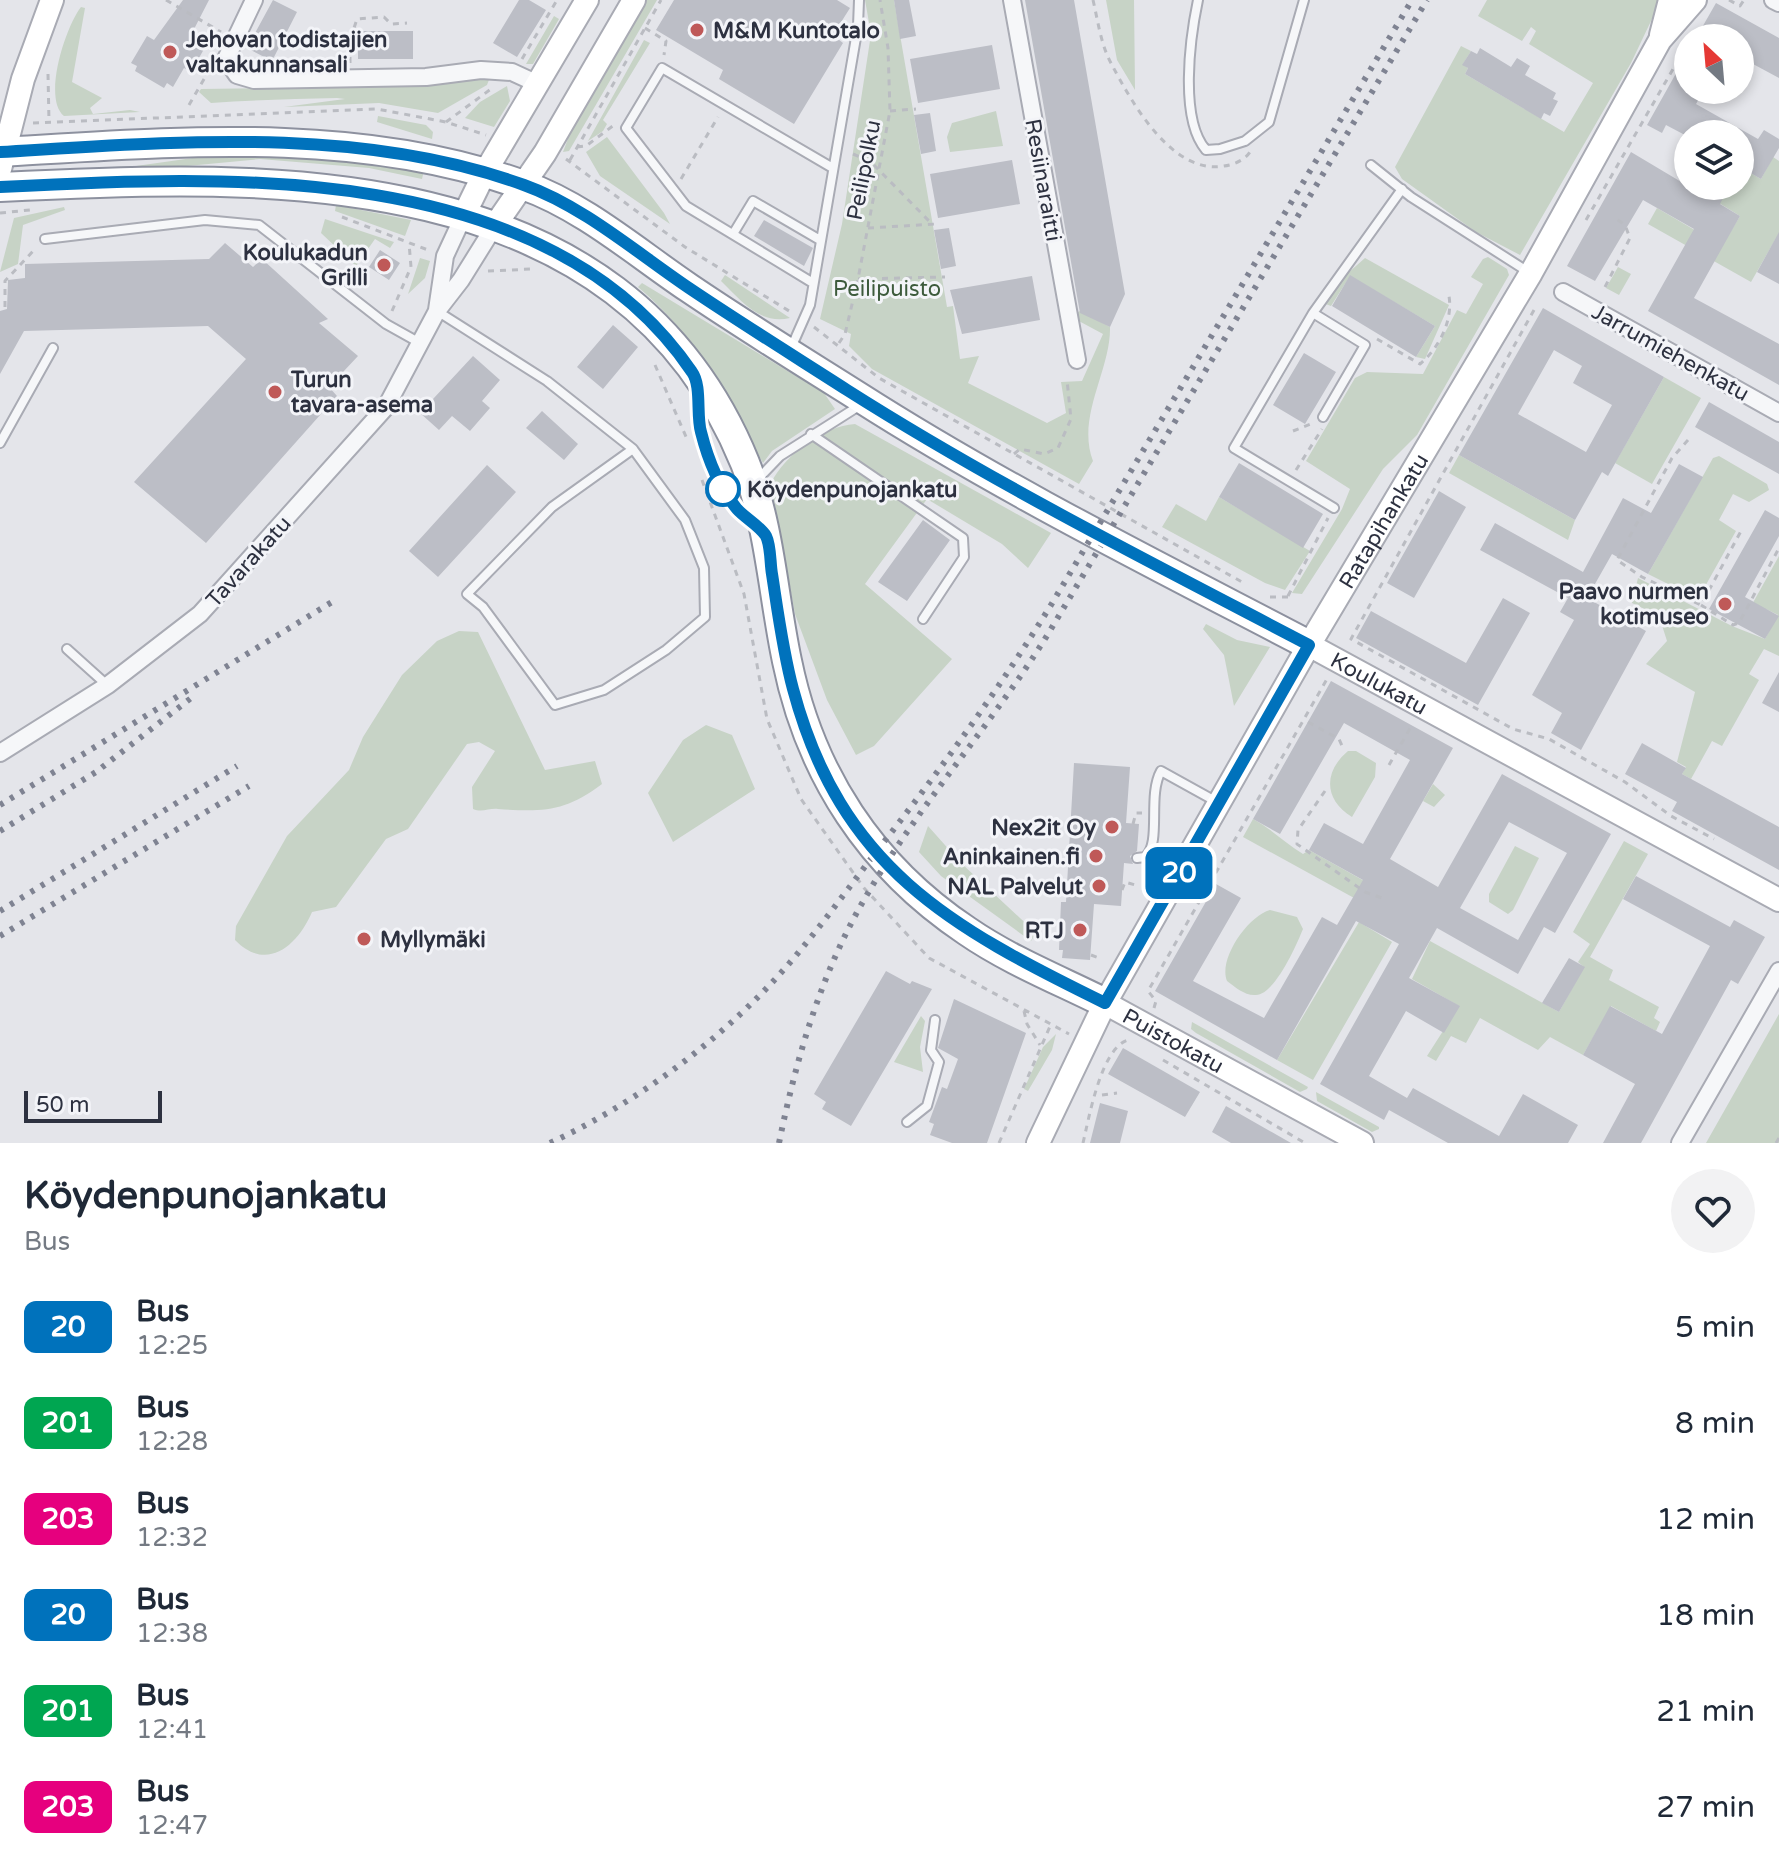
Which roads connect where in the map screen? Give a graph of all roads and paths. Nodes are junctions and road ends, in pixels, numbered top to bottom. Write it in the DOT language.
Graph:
graph roads {
  1 [pos="52,0"];
  2 [pos="166,0"];
  3 [pos="254,0"];
  4 [pos="587,0"];
  5 [pos="634,0"];
  6 [pos="661,0"];
  7 [pos="859,0"];
  8 [pos="880,0"];
  9 [pos="1012,0"];
  10 [pos="1093,0"];
  11 [pos="1198,0"];
  12 [pos="1304,0"];
  13 [pos="1670,0"];
  14 [pos="1695,0"];
  15 [pos="1729,0"];
  16 [pos="1744,0"];
  17 [pos="1773,0"];
  18 [pos="1779,3"];
  19 [pos="407,23"];
  20 [pos="233,39"];
  21 [pos="1660,40"];
  22 [pos="51,63"];
  23 [pos="1674,67"];
  24 [pos="208,72"];
  25 [pos="350,79"];
  26 [pos="538,84"];
  27 [pos="189,105"];
  28 [pos="916,109"];
  29 [pos="890,111"];
  30 [pos="718,117"];
  31 [pos="626,128"];
  32 [pos="1261,131"];
  33 [pos="482,134"];
  34 [pos="577,147"];
  35 [pos="853,154"];
  36 [pos="1,158"];
  37 [pos="1371,165"];
  38 [pos="831,167"];
  39 [pos="881,171"];
  40 [pos="484,174"];
  41 [pos="525,185"];
  42 [pos="0,187"];
  43 [pos="1402,189"];
  44 [pos="674,190"];
  45 [pos="24,212"];
  46 [pos="0,213"];
  47 [pos="464,215"];
  48 [pos="1615,218"];
  49 [pos="494,227"];
  50 [pos="1581,227"];
  51 [pos="868,228"];
  52 [pos="733,234"];
  53 [pos="45,239"];
  54 [pos="820,240"];
  55 [pos="409,243"];
  56 [pos="1531,273"];
  57 [pos="945,277"];
  58 [pos="858,279"];
  59 [pos="813,283"];
  60 [pos="1605,287"];
  61 [pos="1563,292"];
  62 [pos="2,295"];
  63 [pos="1449,296"];
  64 [pos="1540,300"];
  65 [pos="5,307"];
  66 [pos="437,311"];
  67 [pos="1313,313"];
  68 [pos="805,321"];
  69 [pos="386,324"];
  70 [pos="420,343"];
  71 [pos="839,343"];
  72 [pos="53,348"];
  73 [pos="789,352"];
  74 [pos="1077,360"];
  75 [pos="1420,364"];
  76 [pos="696,377"];
  77 [pos="1067,380"];
  78 [pos="866,402"];
  79 [pos="1779,413"];
  80 [pos="1323,417"];
  81 [pos="1293,431"];
  82 [pos="811,434"];
  83 [pos="1688,440"];
  84 [pos="0,443"];
  85 [pos="633,449"];
  86 [pos="1014,454"];
  87 [pos="1289,481"];
  88 [pos="753,486"];
  89 [pos="1334,508"];
  90 [pos="1741,531"];
  91 [pos="766,535"];
  92 [pos="1779,548"];
  93 [pos="1252,587"];
  94 [pos="1376,590"];
  95 [pos="1381,592"];
  96 [pos="1265,595"];
  97 [pos="1288,596"];
  98 [pos="1294,597"];
  99 [pos="1701,605"];
  100 [pos="923,619"];
  101 [pos="1309,645"];
  102 [pos="67,649"];
  103 [pos="1337,681"];
  104 [pos="108,685"];
  105 [pos="1308,722"];
  106 [pos="1412,725"];
  107 [pos="1343,748"];
  108 [pos="0,753"];
  109 [pos="1389,765"];
  110 [pos="1325,791"];
  111 [pos="1219,804"];
  112 [pos="1136,813"];
  113 [pos="1133,824"];
  114 [pos="1725,846"];
  115 [pos="1137,858"];
  116 [pos="1139,886"];
  117 [pos="1122,890"];
  118 [pos="1385,899"];
  119 [pos="1779,900"];
  120 [pos="1091,955"];
  121 [pos="1099,958"];
  122 [pos="1779,971"];
  123 [pos="1156,1001"];
  124 [pos="1105,1003"];
  125 [pos="1024,1011"];
  126 [pos="935,1020"];
  127 [pos="1051,1024"];
  128 [pos="1129,1040"];
  129 [pos="1040,1045"];
  130 [pos="1155,1055"];
  131 [pos="1117,1093"];
  132 [pos="1102,1095"];
  133 [pos="907,1122"];
  134 [pos="1296,1138"];
  135 [pos="1779,1138"];
  136 [pos="999,1143"];
  137 [pos="1038,1143"];
  138 [pos="1083,1143"];
  139 [pos="1292,1143"];
  140 [pos="1305,1143"];
  141 [pos="1362,1143"];
  142 [pos="1680,1143"];
  143 [pos="1776,1143"];
  1 -- 36 [label="main road"];
  2 -- 20 [label="path"];
  3 -- 20 [label="street"];
  4 -- 26 [label="main road"];
  5 -- 41 [label="main road"];
  6 -- 34 [label="path"];
  7 -- 38 [label="lane"];
  8 -- 29 [label="path, Peilipolku"];
  9 -- 74 [label="street, Resiinaraitti"];
  10 -- 32 [label="path"];
  11 -- 32 [label="lane"];
  12 -- 32 [label="lane"];
  13 -- 21 [label="main road, Ratapihankatu"];
  14 -- 21 [label="main road, Ratapihankatu"];
  15 -- 16 [label="path"];
  17 -- 18 [label="street"];
  19 -- 25 [label="path"];
  20 -- 25 [label="street"];
  21 -- 56 [label="main road, Ratapihankatu"];
  22 -- 33 [label="path"];
  23 -- 50 [label="path"];
  24 -- 27 [label="path"];
  25 -- 26 [label="street"];
  26 -- 40 [label="main road"];
  28 -- 29 [label="path"];
  29 -- 39 [label="path, Peilipolku"];
  30 -- 44 [label="path"];
  31 -- 34 [label="path"];
  31 -- 38 [label="lane"];
  31 -- 44 [label="lane"];
  34 -- 68 [label="path"];
  35 -- 39 [label="path"];
  36 -- 40 [label="highway, Koulukatu"];
  37 -- 43 [label="lane"];
  38 -- 54 [label="lane"];
  39 -- 51 [label="path, Peilipolku"];
  39 -- 51 [label="path"];
  40 -- 41 [label="highway, Koulukatu"];
  40 -- 47 [label="main road"];
  41 -- 49 [label="main road"];
  41 -- 73 [label="highway, Koulukatu"];
  42 -- 47 [label="highway, Puistokatu"];
  43 -- 56 [label="lane"];
  43 -- 67 [label="lane"];
  44 -- 52 [label="lane"];
  45 -- 46 [label="path"];
  47 -- 49 [label="highway, Puistokatu"];
  47 -- 66 [label="street, Tavarakatu"];
  48 -- 60 [label="path"];
  49 -- 66 [label="street, Tavarakatu"];
  49 -- 76 [label="highway, Puistokatu"];
  51 -- 58 [label="path, Peilipolku"];
  52 -- 54 [label="lane"];
  52 -- 59 [label="lane"];
  53 -- 62 [label="path"];
  53 -- 69 [label="lane"];
  54 -- 59 [label="lane"];
  55 -- 69 [label="path"];
  56 -- 101 [label="main road, Ratapihankatu"];
  57 -- 58 [label="path"];
  58 -- 71 [label="path, Peilipolku"];
  59 -- 68 [label="lane"];
  61 -- 79 [label="street, Jarrumiehenkatu"];
  62 -- 65 [label="path"];
  63 -- 75 [label="path"];
  64 -- 94 [label="path"];
  66 -- 70 [label="street, Tavarakatu"];
  66 -- 85 [label="lane"];
  67 -- 80 [label="lane"];
  67 -- 87 [label="lane"];
  68 -- 71 [label="path"];
  68 -- 73 [label="lane"];
  69 -- 70 [label="lane"];
  70 -- 104 [label="street, Tavarakatu"];
  71 -- 86 [label="path"];
  72 -- 84 [label="lane"];
  73 -- 78 [label="highway, Koulukatu"];
  76 -- 88 [label="highway, Puistokatu"];
  76 -- 91 [label="lane"];
  77 -- 86 [label="path"];
  78 -- 82 [label="lane"];
  78 -- 101 [label="highway, Koulukatu"];
  80 -- 81 [label="path"];
  80 -- 87 [label="path"];
  82 -- 88 [label="lane"];
  82 -- 100 [label="lane"];
  83 -- 99 [label="path"];
  85 -- 85 [label="lane"];
  86 -- 93 [label="path"];
  87 -- 89 [label="lane"];
  88 -- 91 [label="highway, Puistokatu"];
  89 -- 97 [label="path"];
  90 -- 99 [label="path"];
  91 -- 124 [label="highway, Puistokatu"];
  92 -- 99 [label="path"];
  94 -- 95 [label="path"];
  94 -- 114 [label="path"];
  96 -- 97 [label="path"];
  97 -- 98 [label="path"];
  101 -- 111 [label="main road, Ratapihankatu"];
  101 -- 119 [label="main road, Koulukatu"];
  102 -- 104 [label="lane"];
  103 -- 123 [label="path"];
  104 -- 108 [label="street, Tavarakatu"];
  105 -- 107 [label="path"];
  106 -- 109 [label="path"];
  110 -- 118 [label="path"];
  111 -- 115 [label="lane"];
  111 -- 124 [label="main road, Ratapihankatu"];
  112 -- 113 [label="path"];
  116 -- 117 [label="path"];
  120 -- 121 [label="path"];
  122 -- 142 [label="street"];
  124 -- 137 [label="main road, Ratapihankatu"];
  124 -- 141 [label="main road, Puistokatu"];
  125 -- 129 [label="path"];
  126 -- 133 [label="lane"];
  127 -- 129 [label="path"];
  128 -- 138 [label="path"];
  129 -- 136 [label="path"];
  130 -- 134 [label="path"];
  131 -- 132 [label="path"];
  134 -- 139 [label="path"];
  134 -- 140 [label="path"];
  135 -- 143 [label="path"];
}
